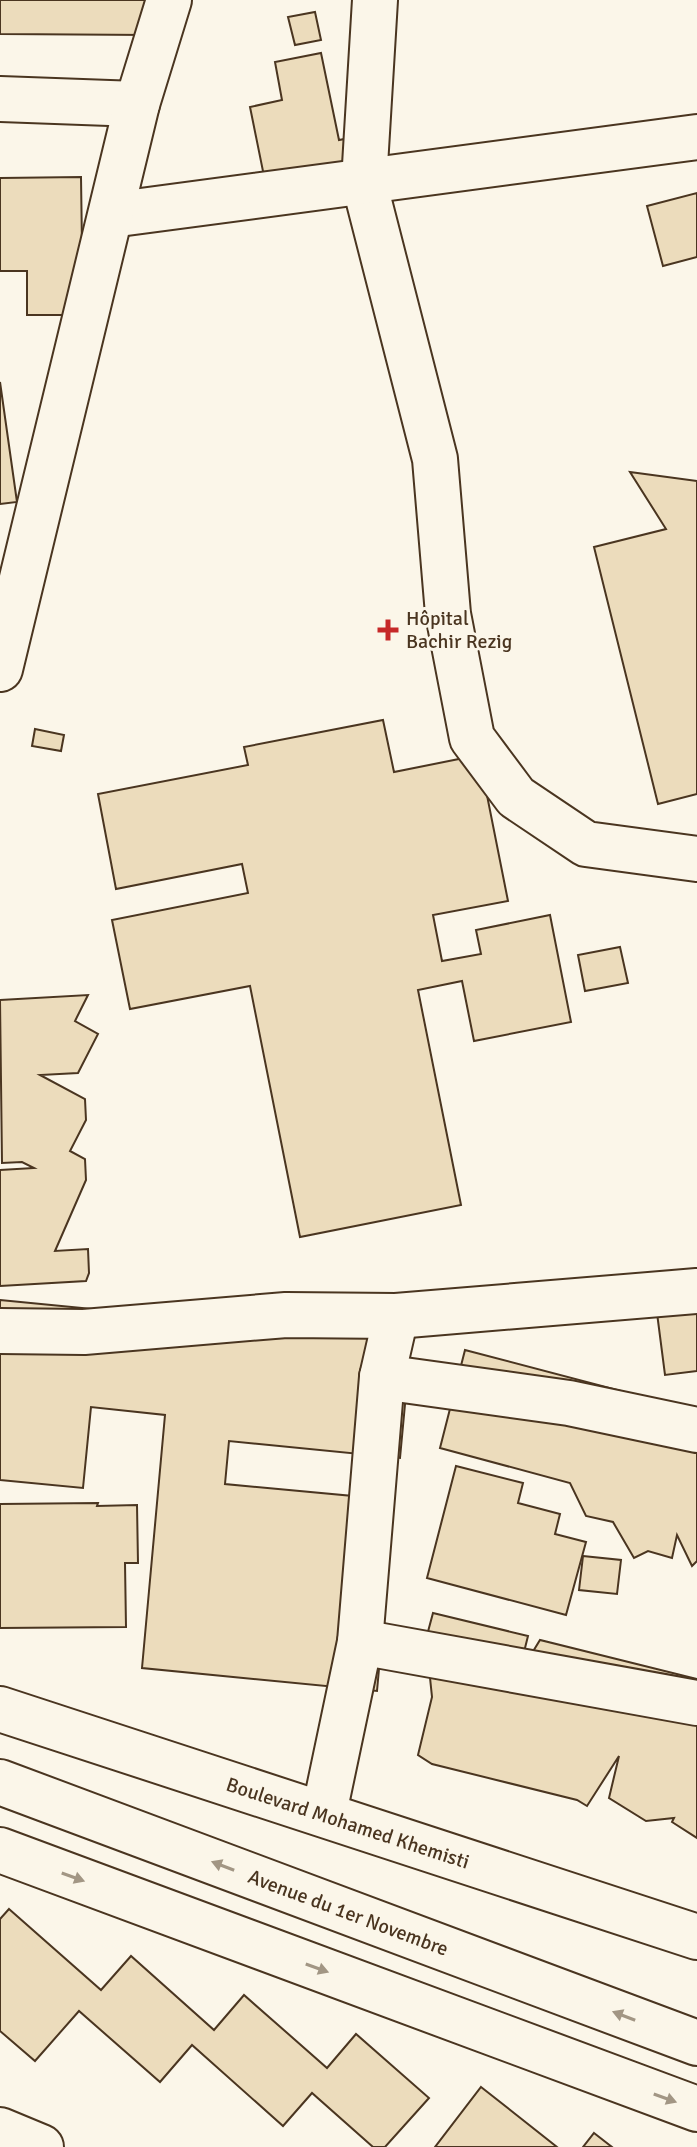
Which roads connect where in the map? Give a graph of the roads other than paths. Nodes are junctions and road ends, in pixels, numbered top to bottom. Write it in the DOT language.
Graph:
graph roads {
  1 [pos="169,0"];
  2 [pos="375,0"];
  3 [pos="0,99"];
  4 [pos="137,104"];
  5 [pos="697,137"];
  6 [pos="364,182"];
  7 [pos="111,215"];
  8 [pos="0,669"];
  9 [pos="697,859"];
  10 [pos="697,1291"];
  11 [pos="396,1316"];
  12 [pos="0,1331"];
  13 [pos="382,1377"];
  14 [pos="697,1430"];
  15 [pos="360,1642"];
  16 [pos="697,1703"];
  17 [pos="0,1709"];
  18 [pos="0,1782"];
  19 [pos="324,1813"];
  20 [pos="0,1850"];
  21 [pos="697,1937"];
  22 [pos="697,2043"];
  23 [pos="697,2109"];
  24 [pos="0,2130"];
  25 [pos="41,2147"];
  1 -- 4 [label="street"];
  2 -- 6 [label="street"];
  3 -- 4 [label="street"];
  4 -- 7 [label="street"];
  5 -- 6 [label="street"];
  6 -- 7 [label="street"];
  6 -- 9 [label="street"];
  7 -- 8 [label="street"];
  10 -- 11 [label="street"];
  11 -- 12 [label="street"];
  11 -- 13 [label="street"];
  13 -- 14 [label="street"];
  13 -- 15 [label="street"];
  15 -- 16 [label="street"];
  15 -- 19 [label="street"];
  17 -- 19 [label="street, Boulevard Mohamed Khemisti"];
  22 -- 18 [label="street, Avenue du 1er Novembre, one-way"];
  19 -- 21 [label="street, Boulevard Mohamed Khemisti"];
  20 -- 23 [label="street, one-way"];
  24 -- 25 [label="street"];
}
